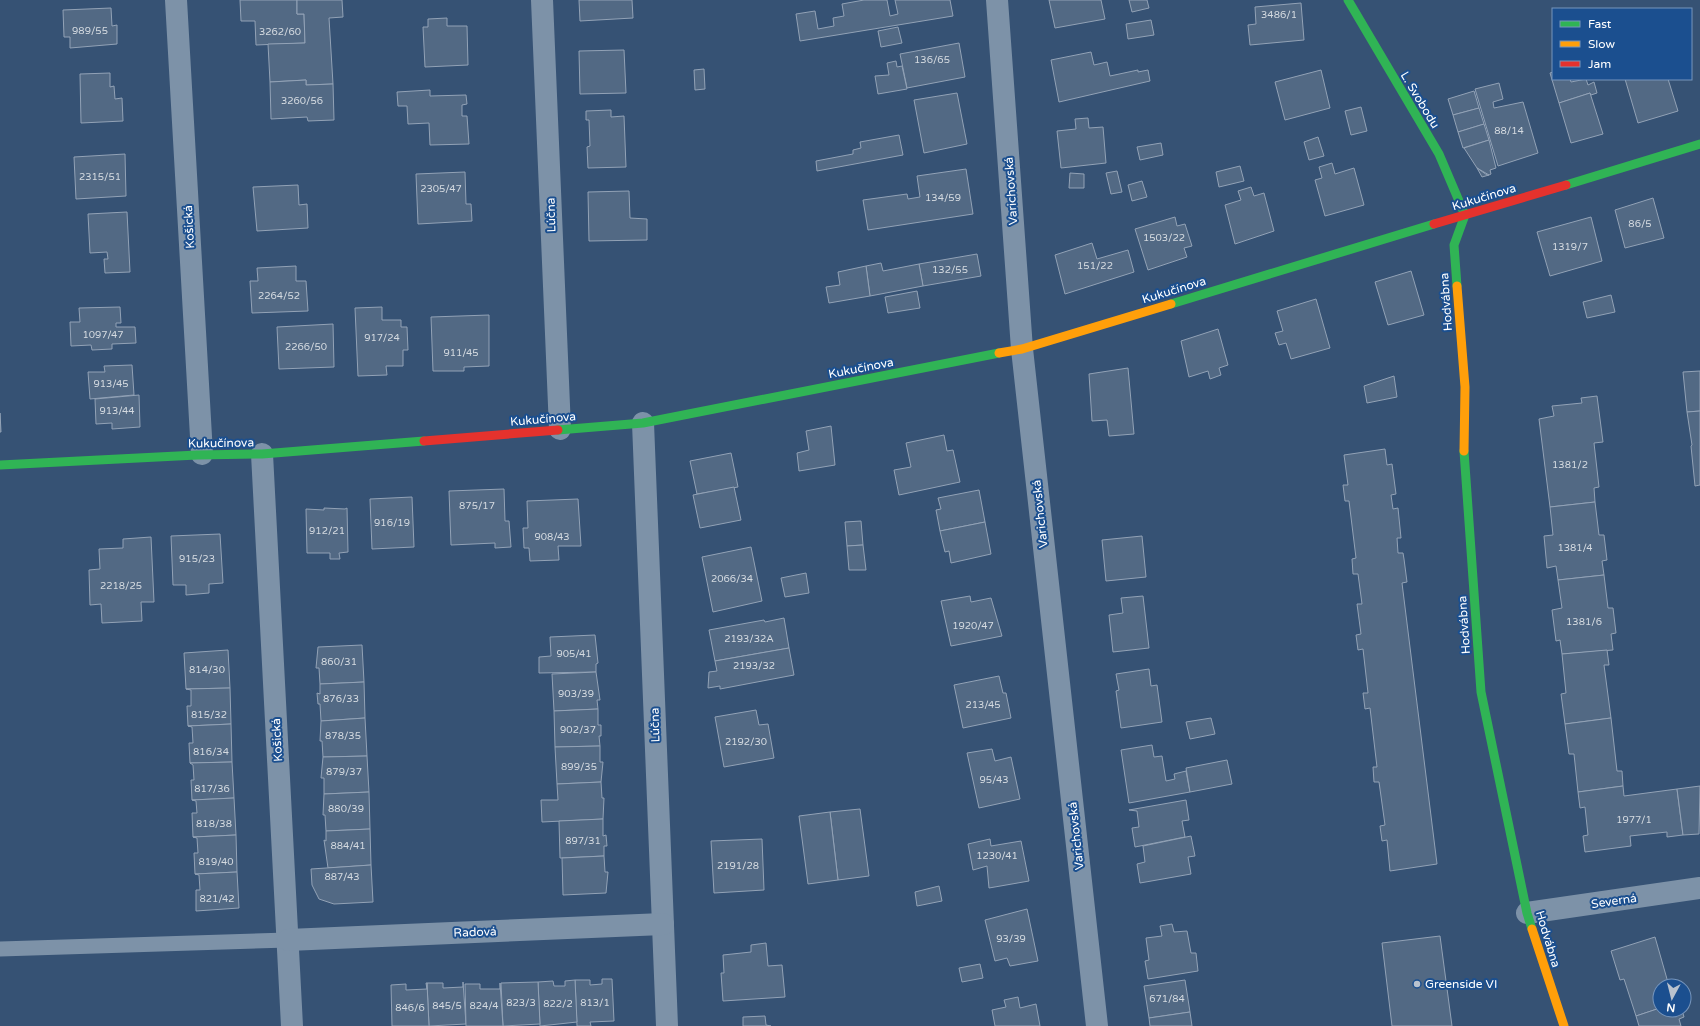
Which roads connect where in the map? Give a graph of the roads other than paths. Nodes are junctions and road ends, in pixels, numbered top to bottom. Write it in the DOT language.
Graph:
graph roads {
  1 [pos="176,0"];
  2 [pos="542,0"];
  3 [pos="997,0"];
  4 [pos="1348,0"];
  5 [pos="1700,144"];
  6 [pos="1465,215"];
  7 [pos="1022,349"];
  8 [pos="643,423"];
  9 [pos="560,429"];
  10 [pos="202,454"];
  11 [pos="262,454"];
  12 [pos="0,465"];
  13 [pos="1700,888"];
  14 [pos="1527,913"];
  15 [pos="663,924"];
  16 [pos="288,940"];
  17 [pos="0,949"];
  18 [pos="292,1026"];
  19 [pos="666,1026"];
  20 [pos="1097,1026"];
  21 [pos="1564,1026"];
  1 -- 10 [label="street, Košická"];
  2 -- 9 [label="street, Lúčna"];
  3 -- 7 [label="street, Varichovská"];
  4 -- 6 [label="street, L. Svobodu"];
  5 -- 6 [label="street, Kukučínova"];
  6 -- 7 [label="street, Kukučínova"];
  6 -- 14 [label="street, Hodvábna"];
  7 -- 8 [label="street, Kukučínova"];
  7 -- 20 [label="street, Varichovská"];
  8 -- 9 [label="street, Kukučínova"];
  8 -- 15 [label="street, Lúčna"];
  9 -- 11 [label="street, Kukučínova"];
  10 -- 11 [label="street, Kukučínova"];
  10 -- 12 [label="street, Kukučínova"];
  11 -- 16 [label="street, Košická"];
  13 -- 14 [label="street, Severná"];
  14 -- 21 [label="street, Hodvábna"];
  15 -- 16 [label="street, Radová"];
  15 -- 19 [label="street, Lúčna"];
  16 -- 17 [label="lane"];
  16 -- 18 [label="street, Košická"];
}
